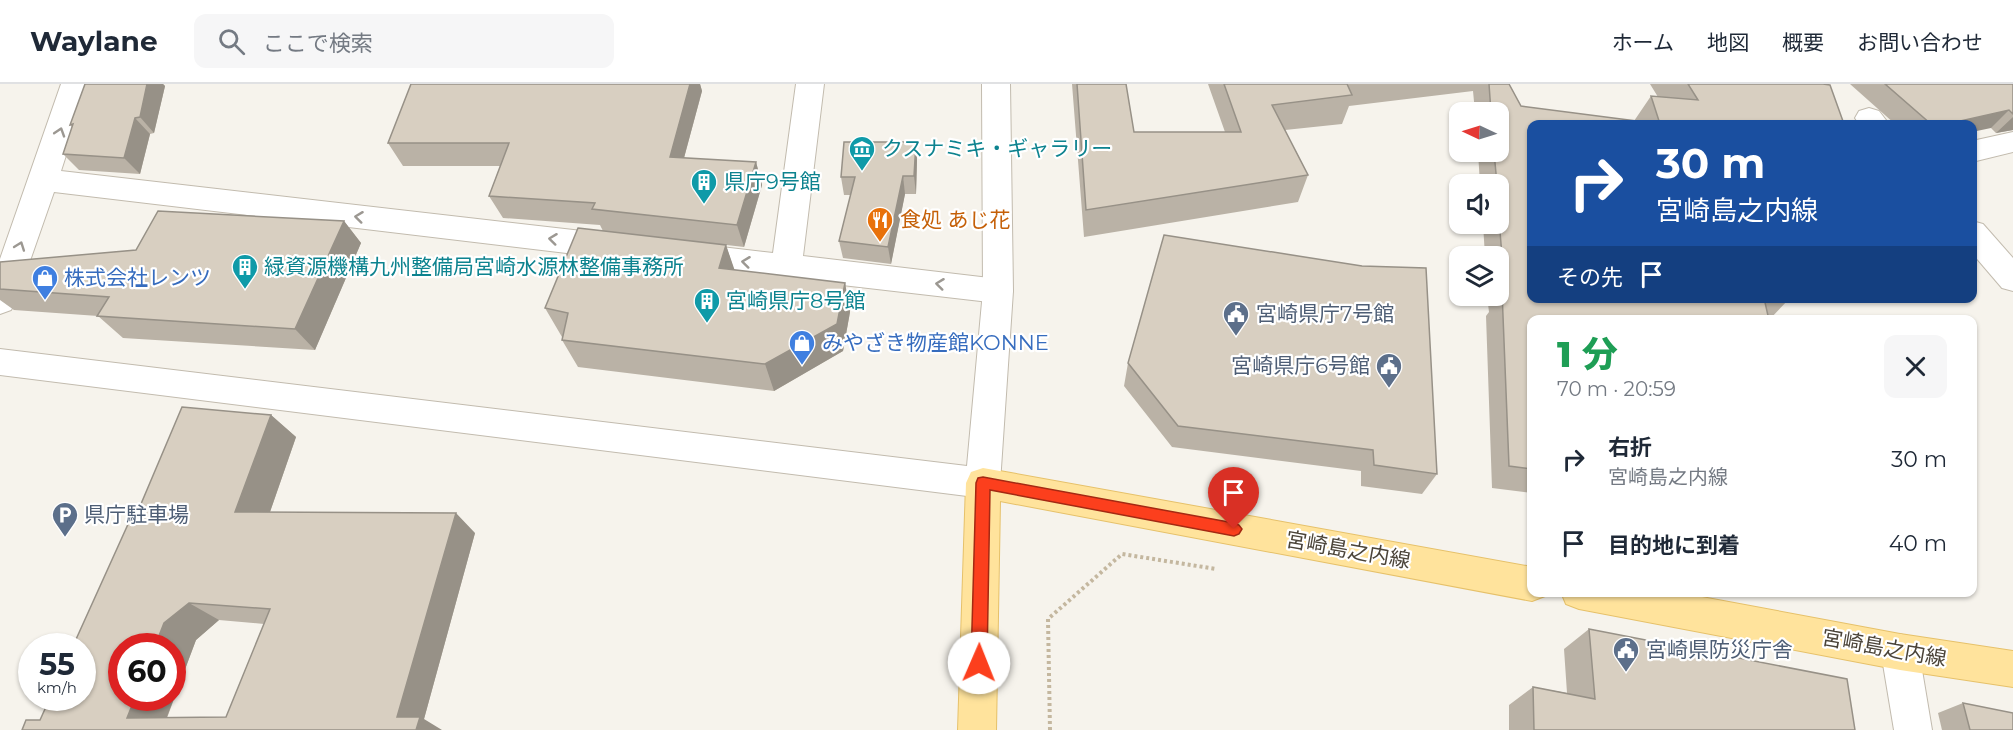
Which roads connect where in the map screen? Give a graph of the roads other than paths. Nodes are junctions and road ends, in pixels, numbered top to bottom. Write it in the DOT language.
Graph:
graph roads {
  1 [pos="75,84"];
  2 [pos="810,84"];
  3 [pos="996,84"];
  4 [pos="2013,142"];
  5 [pos="1977,151"];
  6 [pos="44,180"];
  7 [pos="1977,237"];
  8 [pos="786,267"];
  9 [pos="2010,270"];
  10 [pos="998,291"];
  11 [pos="0,301"];
  12 [pos="0,362"];
  13 [pos="983,483"];
  14 [pos="1527,583"];
  15 [pos="1606,597"];
  16 [pos="1900,652"];
  17 [pos="2013,669"];
  18 [pos="977,730"];
  19 [pos="1914,730"];
  6 -- 1 [label="street, one-way"];
  2 -- 8 [label="street"];
  3 -- 10 [label="street"];
  4 -- 5 [label="street"];
  8 -- 6 [label="street, one-way"];
  11 -- 6 [label="street, one-way"];
  7 -- 9 [label="street"];
  10 -- 8 [label="street, one-way"];
  10 -- 13 [label="street"];
  12 -- 13 [label="street"];
  13 -- 14 [label="main road, 宮崎島之内線"];
  13 -- 18 [label="main road"];
  15 -- 16 [label="main road, 宮崎島之内線"];
  16 -- 17 [label="main road, 宮崎島之内線"];
  16 -- 19 [label="street"];
}
